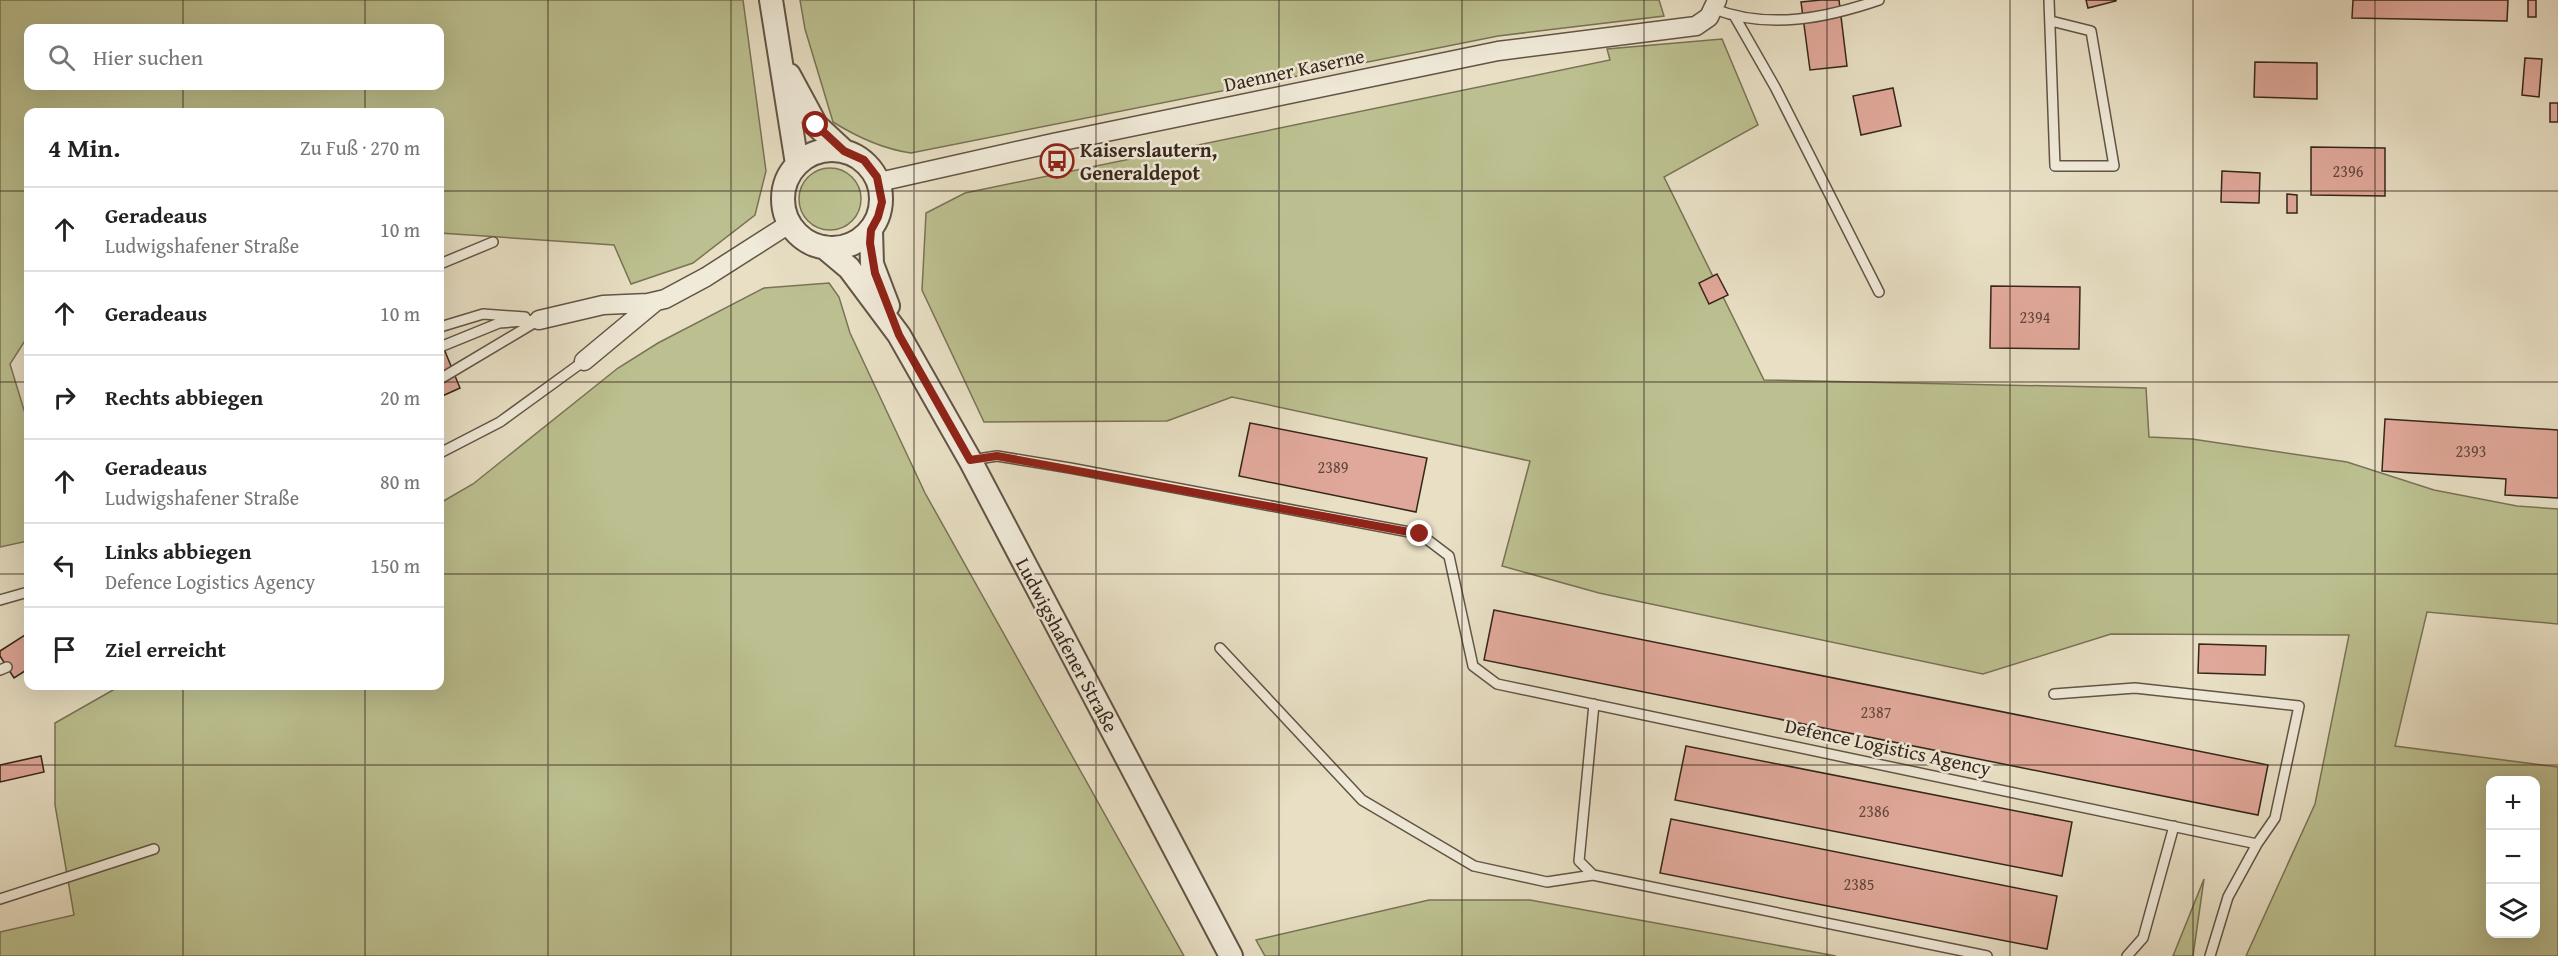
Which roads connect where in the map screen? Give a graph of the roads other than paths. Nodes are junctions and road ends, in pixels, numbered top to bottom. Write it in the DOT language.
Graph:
graph roads {
  1 [pos="771,0"];
  2 [pos="1879,0"];
  3 [pos="2049,0"];
  4 [pos="1716,4"];
  5 [pos="1735,17"];
  6 [pos="2051,21"];
  7 [pos="783,63"];
  8 [pos="844,151"];
  9 [pos="797,164"];
  10 [pos="879,182"];
  11 [pos="789,224"];
  12 [pos="871,230"];
  13 [pos="493,242"];
  14 [pos="824,248"];
  15 [pos="444,262"];
  16 [pos="1879,292"];
  17 [pos="655,302"];
  18 [pos="539,320"];
  19 [pos="444,324"];
  20 [pos="899,335"];
  21 [pos="444,345"];
  22 [pos="584,361"];
  23 [pos="444,377"];
  24 [pos="444,451"];
  25 [pos="970,460"];
  26 [pos="24,593"];
  27 [pos="0,600"];
  28 [pos="1220,648"];
  29 [pos="2054,694"];
  30 [pos="1594,704"];
  31 [pos="2174,826"];
  32 [pos="2258,844"];
  33 [pos="154,849"];
  34 [pos="1593,875"];
  35 [pos="0,899"];
  36 [pos="1231,956"];
  37 [pos="1987,956"];
  38 [pos="2127,956"];
  39 [pos="2210,956"];
  1 -- 7 [label="street"];
  2 -- 5 [label="lane, Daenner Kaserne"];
  3 -- 6 [label="lane"];
  4 -- 5 [label="lane, Daenner Kaserne"];
  4 -- 10 [label="street, Daenner Kaserne"];
  5 -- 16 [label="lane"];
  6 -- 6 [label="lane"];
  7 -- 8 [label="street"];
  7 -- 9 [label="street"];
  8 -- 9 [label="street"];
  8 -- 10 [label="street"];
  9 -- 11 [label="street"];
  10 -- 12 [label="street"];
  11 -- 14 [label="street"];
  11 -- 17 [label="street"];
  12 -- 14 [label="street"];
  12 -- 20 [label="street, Ludwigshafener Straße"];
  13 -- 15 [label="lane"];
  14 -- 20 [label="street, Ludwigshafener Straße"];
  17 -- 18 [label="street"];
  17 -- 22 [label="street"];
  18 -- 19 [label="lane"];
  18 -- 21 [label="lane"];
  18 -- 23 [label="lane"];
  20 -- 25 [label="street, Ludwigshafener Straße"];
  22 -- 24 [label="lane"];
  25 -- 30 [label="lane, Defence Logistics Agency"];
  25 -- 36 [label="street, Ludwigshafener Straße"];
  26 -- 27 [label="lane"];
  28 -- 34 [label="lane"];
  29 -- 32 [label="lane"];
  30 -- 31 [label="lane, Defence Logistics Agency"];
  30 -- 34 [label="lane"];
  31 -- 32 [label="lane, Defence Logistics Agency"];
  31 -- 38 [label="lane"];
  32 -- 39 [label="lane"];
  33 -- 35 [label="lane"];
  34 -- 37 [label="lane"];
}
